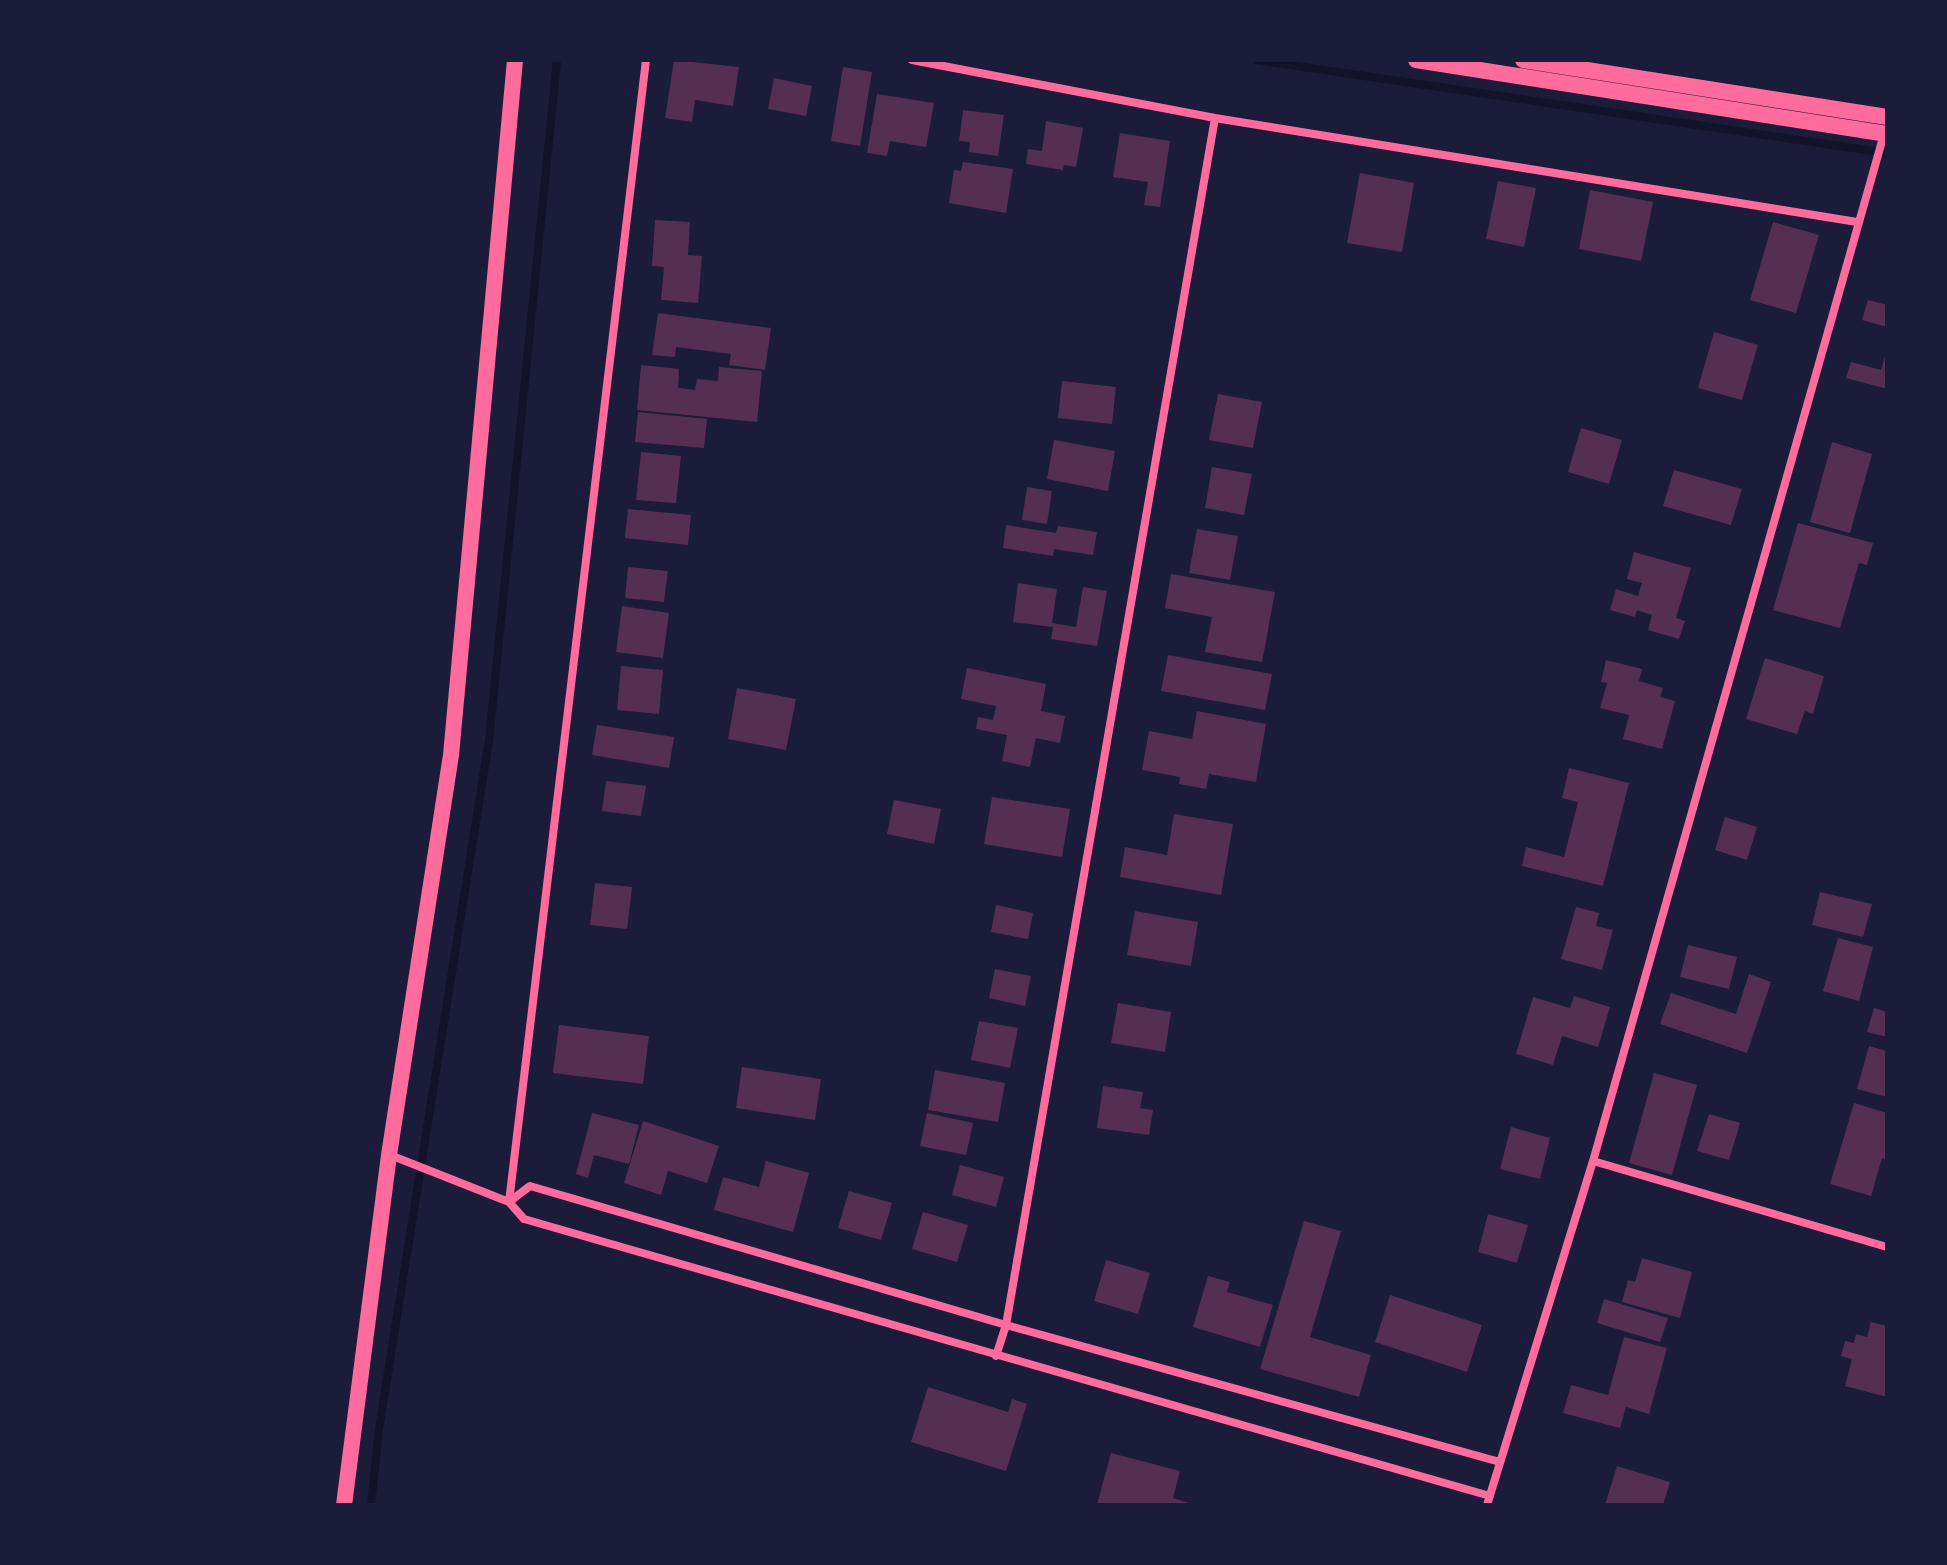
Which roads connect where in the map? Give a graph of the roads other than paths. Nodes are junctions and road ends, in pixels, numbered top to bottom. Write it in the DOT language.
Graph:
graph roads {
  1 [pos="515,60"];
  2 [pos="646,60"];
  3 [pos="912,60"];
  4 [pos="1416,60"];
  5 [pos="1523,60"];
  6 [pos="1215,118"];
  7 [pos="1885,131"];
  8 [pos="1857,222"];
  9 [pos="389,1155"];
  10 [pos="1593,1161"];
  11 [pos="509,1202"];
  12 [pos="1887,1247"];
  13 [pos="1006,1325"];
  14 [pos="996,1356"];
  15 [pos="1500,1462"];
  16 [pos="1488,1501"];
  17 [pos="344,1505"];
  1 -- 9 [label="main road"];
  2 -- 11 [label="street"];
  3 -- 6 [label="street"];
  4 -- 7 [label="main road"];
  5 -- 7 [label="main road"];
  6 -- 8 [label="street"];
  6 -- 13 [label="street"];
  7 -- 8 [label="street"];
  8 -- 10 [label="street"];
  9 -- 11 [label="street"];
  9 -- 17 [label="main road"];
  10 -- 12 [label="street"];
  10 -- 15 [label="street"];
  11 -- 13 [label="street"];
  11 -- 14 [label="street"];
  13 -- 14 [label="street"];
  13 -- 15 [label="street"];
  14 -- 16 [label="street"];
  15 -- 16 [label="street"];
}
